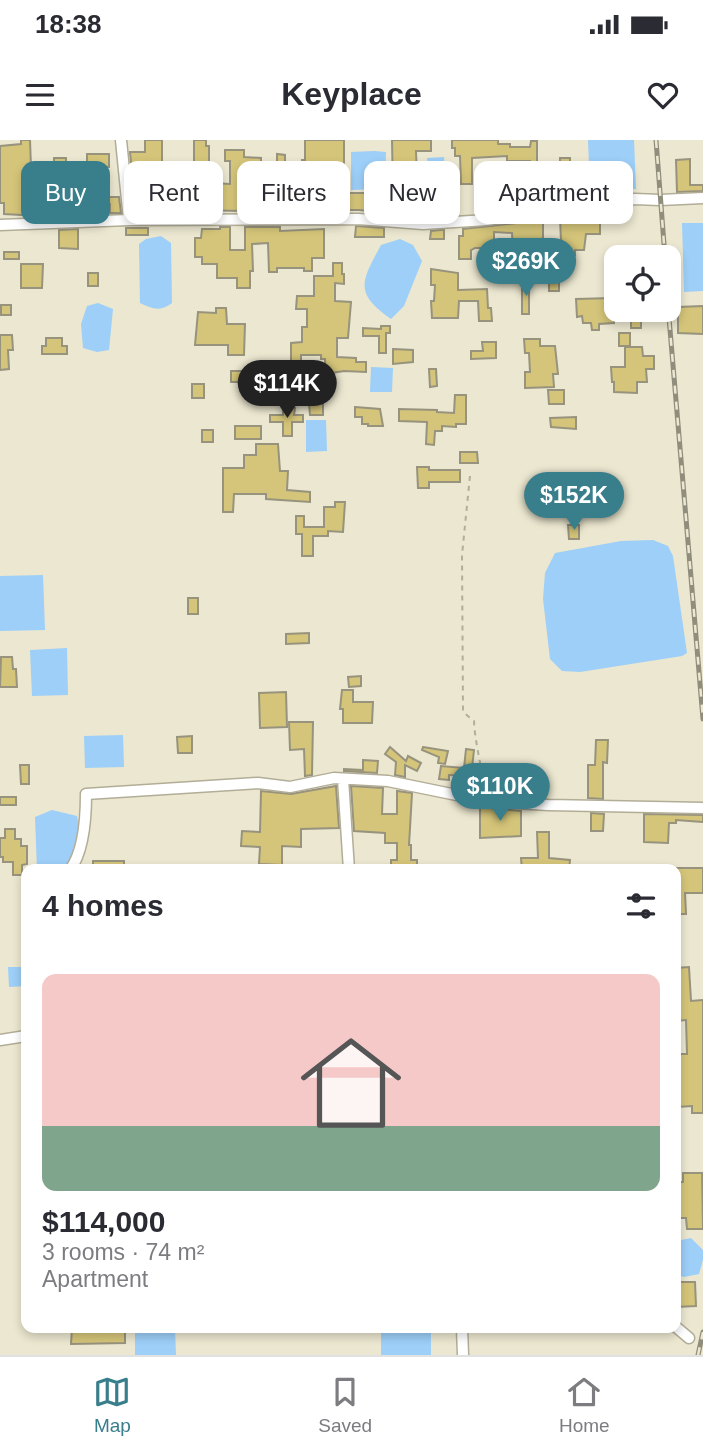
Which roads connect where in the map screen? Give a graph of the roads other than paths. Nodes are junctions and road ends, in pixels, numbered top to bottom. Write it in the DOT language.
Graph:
graph roads {
  1 [pos="121,140"];
  2 [pos="124,170"];
  3 [pos="703,198"];
  4 [pos="223,219"];
  5 [pos="124,220"];
  6 [pos="0,225"];
  7 [pos="342,779"];
  8 [pos="703,808"];
  9 [pos="74,864"];
  10 [pos="349,864"];
  11 [pos="21,1037"];
  12 [pos="0,1040"];
  13 [pos="681,1331"];
  14 [pos="462,1333"];
  15 [pos="689,1338"];
  16 [pos="463,1355"];
  1 -- 2 [label="street"];
  3 -- 4 [label="street"];
  5 -- 6 [label="street"];
  7 -- 8 [label="street"];
  7 -- 9 [label="street"];
  7 -- 10 [label="street"];
  11 -- 12 [label="street"];
  13 -- 15 [label="street"];
  14 -- 16 [label="street"];
}
